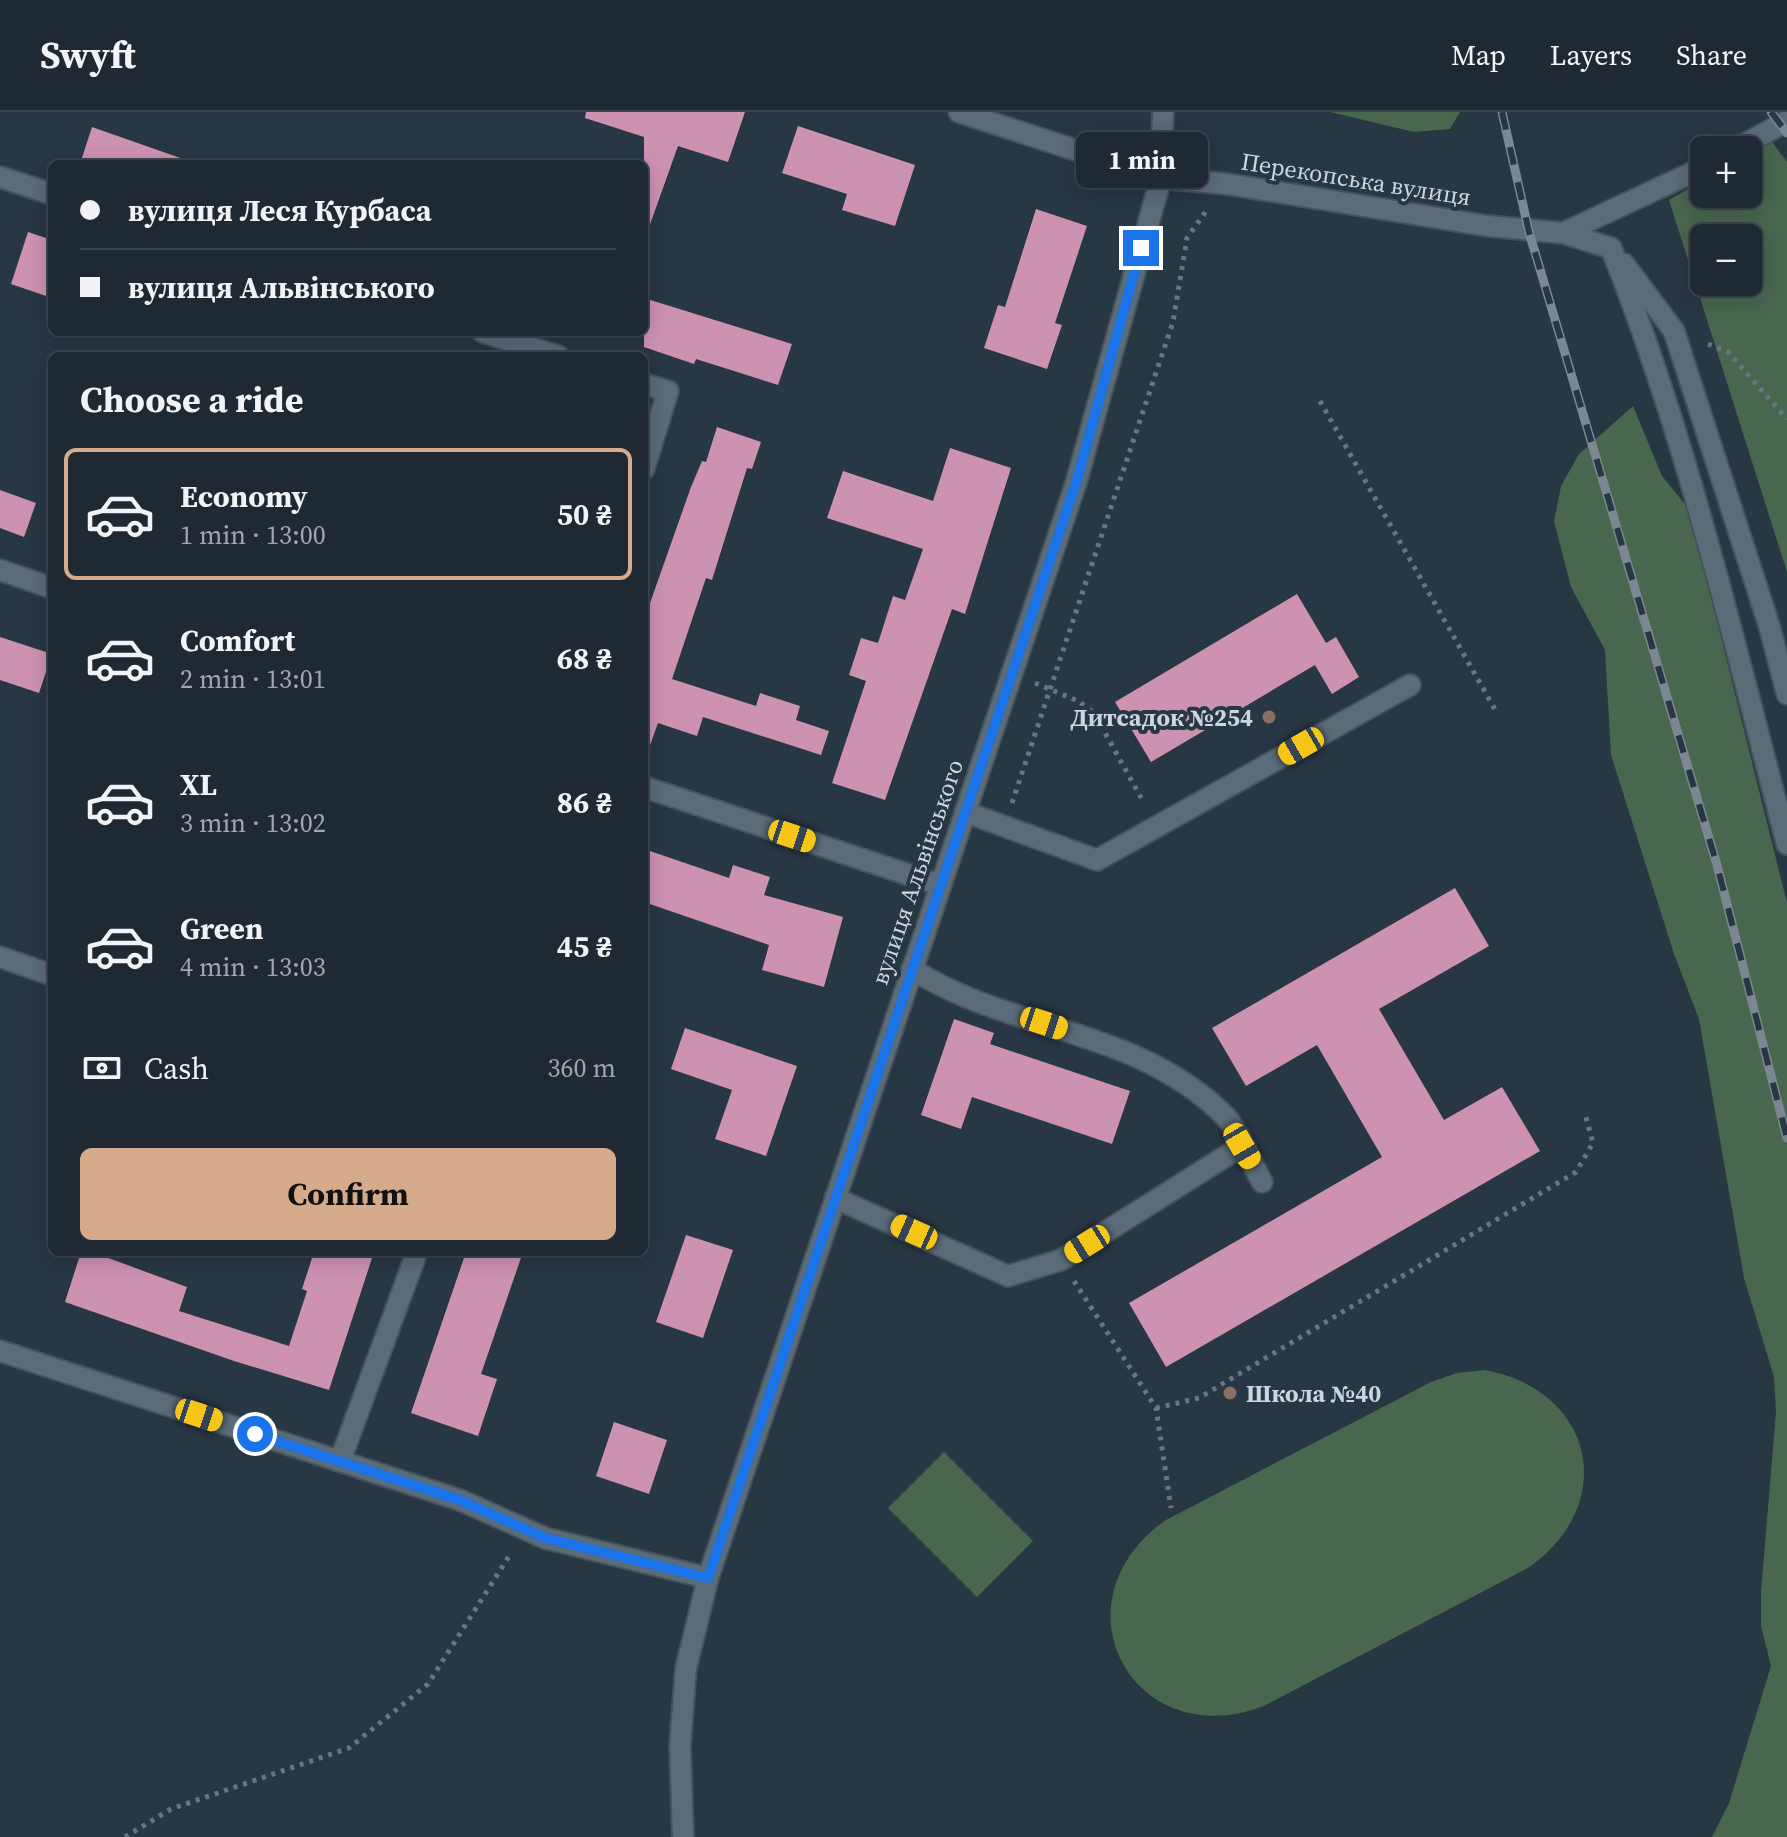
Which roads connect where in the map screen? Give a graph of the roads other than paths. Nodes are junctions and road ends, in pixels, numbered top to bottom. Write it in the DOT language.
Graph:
graph roads {
  1 [pos="959,112"];
  2 [pos="1163,112"];
  3 [pos="1787,121"];
  4 [pos="1760,136"];
  5 [pos="1690,174"];
  6 [pos="0,177"];
  7 [pos="1161,178"];
  8 [pos="48,193"];
  9 [pos="1563,233"];
  10 [pos="1611,248"];
  11 [pos="496,336"];
  12 [pos="546,352"];
  13 [pos="648,385"];
  14 [pos="648,456"];
  15 [pos="0,570"];
  16 [pos="48,587"];
  17 [pos="1410,685"];
  18 [pos="1787,694"];
  19 [pos="648,788"];
  20 [pos="965,812"];
  21 [pos="1787,844"];
  22 [pos="940,885"];
  23 [pos="0,957"];
  24 [pos="912,969"];
  25 [pos="48,974"];
  26 [pos="1242,1146"];
  27 [pos="1262,1182"];
  28 [pos="835,1198"];
  29 [pos="416,1256"];
  30 [pos="0,1351"];
  31 [pos="340,1461"];
  32 [pos="708,1578"];
  33 [pos="683,1837"];
  1 -- 7 [label="street, Перекопська вулиця"];
  2 -- 7 [label="street, вулиця Альвінського"];
  3 -- 4 [label="street"];
  5 -- 9 [label="street"];
  6 -- 8 [label="street"];
  7 -- 9 [label="street, Перекопська вулиця"];
  7 -- 20 [label="street, вулиця Альвінського"];
  9 -- 10 [label="street, Перекопська вулиця"];
  10 -- 18 [label="street"];
  10 -- 21 [label="street"];
  11 -- 12 [label="street"];
  13 -- 14 [label="street"];
  15 -- 16 [label="street"];
  17 -- 20 [label="street"];
  19 -- 22 [label="street"];
  20 -- 22 [label="street, вулиця Альвінського"];
  22 -- 24 [label="street, вулиця Альвінського"];
  23 -- 25 [label="street"];
  24 -- 26 [label="street"];
  24 -- 28 [label="street, вулиця Альвінського"];
  26 -- 27 [label="street"];
  26 -- 28 [label="street"];
  28 -- 32 [label="street, вулиця Альвінського"];
  29 -- 31 [label="street"];
  30 -- 31 [label="street"];
  31 -- 32 [label="street"];
  32 -- 33 [label="street, вулиця Альвінського"];
}
